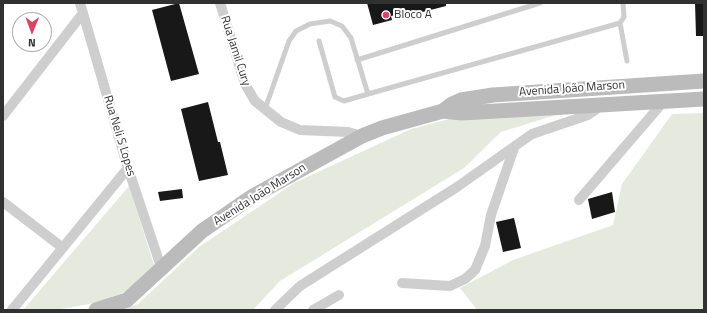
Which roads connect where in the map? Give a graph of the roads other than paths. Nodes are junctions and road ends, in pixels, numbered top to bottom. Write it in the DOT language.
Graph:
graph roads {
  1 [pos="80,3"];
  2 [pos="220,3"];
  3 [pos="540,3"];
  4 [pos="623,3"];
  5 [pos="83,13"];
  6 [pos="620,24"];
  7 [pos="319,41"];
  8 [pos="357,60"];
  9 [pos="627,61"];
  10 [pos="704,81"];
  11 [pos="368,94"];
  12 [pos="704,99"];
  13 [pos="664,101"];
  14 [pos="605,104"];
  15 [pos="265,110"];
  16 [pos="443,110"];
  17 [pos="3,116"];
  18 [pos="362,136"];
  19 [pos="514,148"];
  20 [pos="128,168"];
  21 [pos="580,200"];
  22 [pos="3,202"];
  23 [pos="63,248"];
  24 [pos="161,267"];
  25 [pos="402,283"];
  26 [pos="339,295"];
  27 [pos="12,310"];
  28 [pos="96,310"];
  29 [pos="275,310"];
  30 [pos="313,310"];
  1 -- 5 [label="street, Rua Neli S Lopes"];
  2 -- 15 [label="street, Rua Jamil Cury"];
  3 -- 8 [label="lane"];
  4 -- 6 [label="lane"];
  5 -- 17 [label="street"];
  5 -- 20 [label="street, Rua Neli S Lopes"];
  6 -- 9 [label="lane"];
  6 -- 11 [label="lane"];
  7 -- 11 [label="lane"];
  8 -- 11 [label="lane"];
  8 -- 15 [label="lane"];
  10 -- 16 [label="main road, Avenida João Marson"];
  12 -- 13 [label="main road, Avenida João Marson"];
  13 -- 14 [label="main road, Avenida João Marson"];
  13 -- 21 [label="street"];
  14 -- 16 [label="main road, Avenida João Marson"];
  14 -- 19 [label="street, Avenida João Marson"];
  15 -- 18 [label="street, Rua Jamil Cury"];
  16 -- 18 [label="main road, Avenida João Marson"];
  18 -- 24 [label="main road, Avenida João Marson"];
  19 -- 25 [label="street"];
  19 -- 29 [label="street, Avenida João Marson"];
  20 -- 23 [label="street"];
  20 -- 24 [label="street, Rua Neli S Lopes"];
  22 -- 23 [label="street"];
  23 -- 27 [label="street"];
  24 -- 28 [label="main road, Avenida João Marson"];
  26 -- 30 [label="street"];
}
